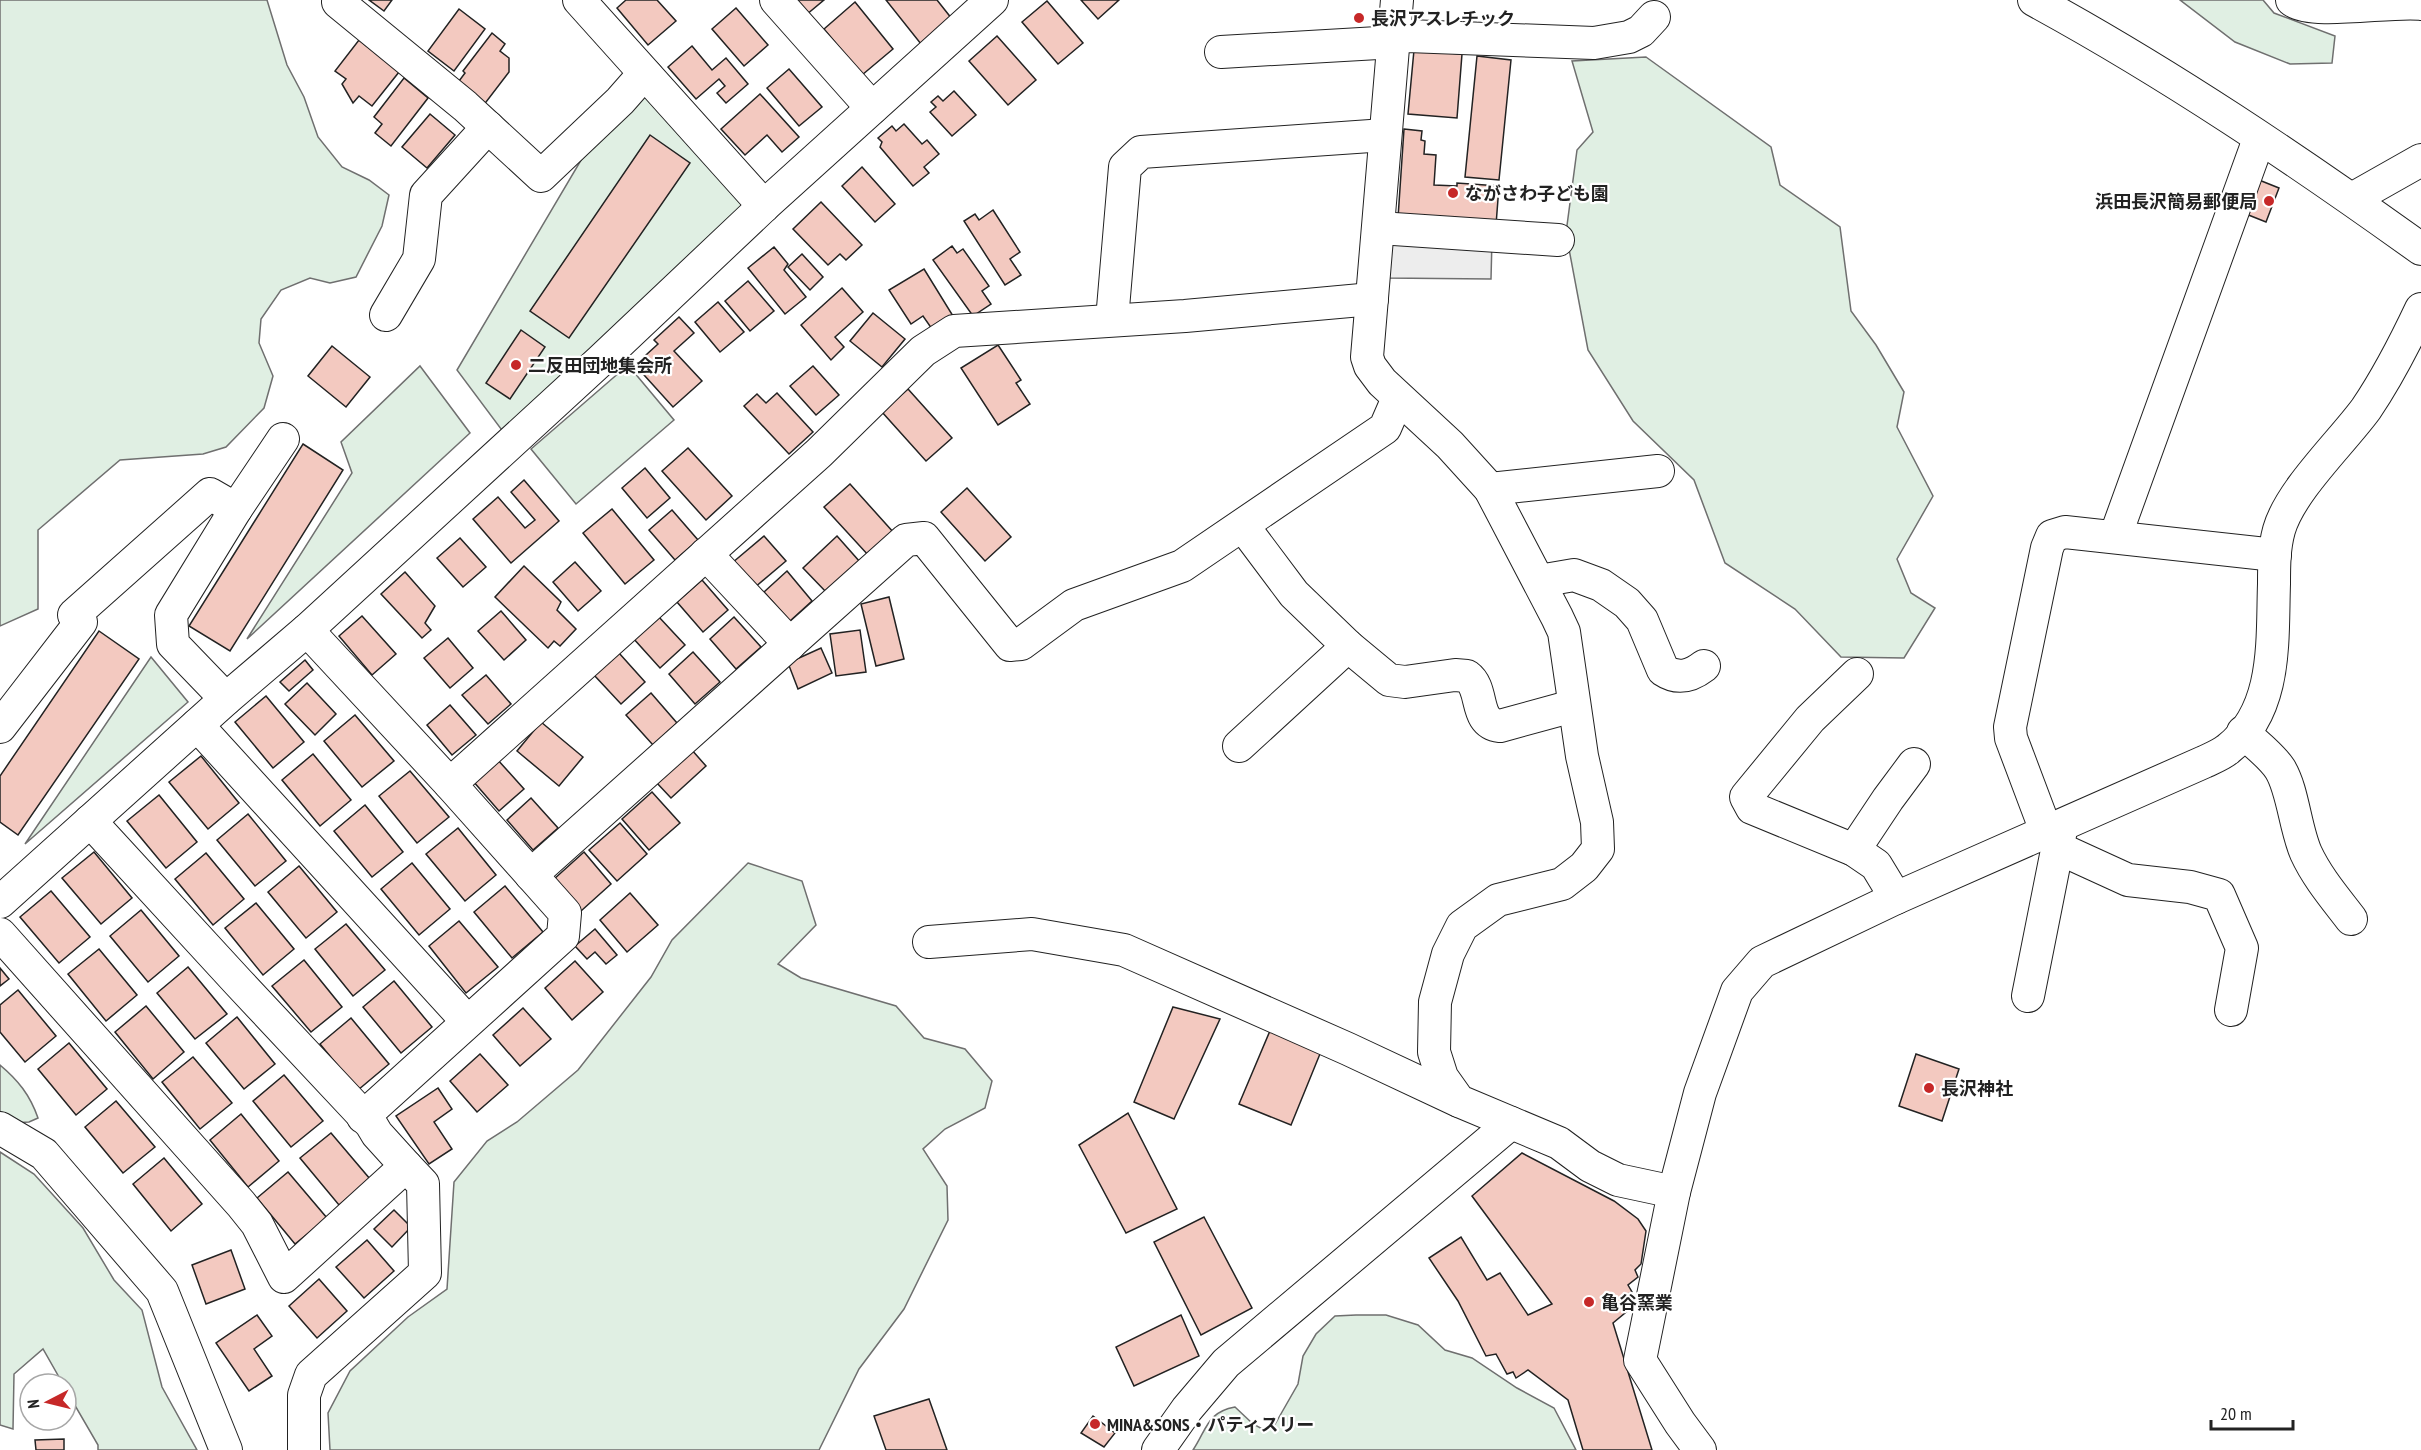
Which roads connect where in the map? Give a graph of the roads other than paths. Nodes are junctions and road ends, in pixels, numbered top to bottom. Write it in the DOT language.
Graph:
graph roads {
  1 [pos="579,0"];
  2 [pos="776,0"];
  3 [pos="1397,0"];
  4 [pos="2034,0"];
  5 [pos="2292,0"];
  6 [pos="338,2"];
  7 [pos="986,2"];
  8 [pos="2421,4"];
  9 [pos="1654,17"];
  10 [pos="1393,40"];
  11 [pos="1221,52"];
  12 [pos="647,76"];
  13 [pos="872,108"];
  14 [pos="488,127"];
  15 [pos="1385,135"];
  16 [pos="2259,139"];
  17 [pos="2421,160"];
  18 [pos="2352,199"];
  19 [pos="764,206"];
  20 [pos="1379,228"];
  21 [pos="1558,240"];
  22 [pos="2421,249"];
  23 [pos="1372,299"];
  24 [pos="2421,309"];
  25 [pos="386,315"];
  26 [pos="1113,320"];
  27 [pos="1398,398"];
  28 [pos="283,439"];
  29 [pos="1658,471"];
  30 [pos="1490,489"];
  31 [pos="236,509"];
  32 [pos="1243,526"];
  33 [pos="2115,537"];
  34 [pos="706,554"];
  35 [pos="2275,555"];
  36 [pos="1574,575"];
  37 [pos="1539,581"];
  38 [pos="1656,608"];
  39 [pos="307,630"];
  40 [pos="790,644"];
  41 [pos="1348,646"];
  42 [pos="1704,666"];
  43 [pos="1857,674"];
  44 [pos="226,699"];
  45 [pos="1573,706"];
  46 [pos="197,725"];
  47 [pos="0,727"];
  48 [pos="2243,732"];
  49 [pos="1239,746"];
  50 [pos="1914,764"];
  51 [pos="450,784"];
  52 [pos="90,820"];
  53 [pos="2056,835"];
  54 [pos="1854,850"];
  55 [pos="531,874"];
  56 [pos="2,894"];
  57 [pos="1896,898"];
  58 [pos="2351,919"];
  59 [pos="0,934"];
  60 [pos="929,942"];
  61 [pos="2028,996"];
  62 [pos="2231,1010"];
  63 [pos="467,1021"];
  64 [pos="1459,1101"];
  65 [pos="363,1117"];
  66 [pos="1511,1123"];
  67 [pos="0,1128"];
  68 [pos="406,1166"];
  69 [pos="1674,1191"];
  70 [pos="226,1450"];
  71 [pos="304,1450"];
  72 [pos="1158,1450"];
  73 [pos="1700,1450"];
  1 -- 12 [label="street"];
  2 -- 13 [label="street"];
  3 -- 10 [label="street"];
  4 -- 16 [label="street"];
  5 -- 8 [label="street"];
  6 -- 14 [label="street"];
  7 -- 13 [label="street"];
  9 -- 10 [label="street"];
  10 -- 11 [label="street"];
  10 -- 15 [label="street"];
  12 -- 14 [label="street"];
  12 -- 19 [label="street"];
  13 -- 19 [label="street"];
  14 -- 25 [label="street"];
  15 -- 20 [label="street"];
  15 -- 26 [label="street"];
  16 -- 18 [label="street"];
  16 -- 33 [label="street"];
  17 -- 18 [label="street"];
  18 -- 22 [label="street"];
  19 -- 39 [label="street"];
  20 -- 21 [label="street"];
  20 -- 23 [label="street"];
  23 -- 26 [label="street"];
  23 -- 27 [label="street"];
  24 -- 35 [label="street"];
  26 -- 34 [label="street"];
  27 -- 30 [label="street"];
  27 -- 32 [label="street"];
  28 -- 31 [label="street"];
  29 -- 30 [label="street"];
  30 -- 37 [label="street"];
  31 -- 44 [label="street"];
  31 -- 47 [label="street"];
  32 -- 40 [label="street"];
  32 -- 41 [label="street"];
  33 -- 35 [label="street"];
  33 -- 53 [label="street"];
  34 -- 40 [label="street"];
  34 -- 51 [label="street"];
  35 -- 48 [label="street"];
  36 -- 37 [label="street"];
  36 -- 38 [label="street"];
  36 -- 42 [label="street"];
  37 -- 45 [label="street"];
  39 -- 44 [label="street"];
  39 -- 51 [label="street"];
  40 -- 55 [label="street"];
  41 -- 45 [label="street"];
  41 -- 49 [label="street"];
  43 -- 54 [label="street"];
  44 -- 46 [label="street"];
  45 -- 64 [label="street"];
  46 -- 52 [label="street"];
  46 -- 63 [label="street"];
  48 -- 53 [label="street"];
  48 -- 58 [label="street"];
  50 -- 54 [label="street"];
  51 -- 55 [label="street"];
  52 -- 56 [label="street"];
  52 -- 65 [label="street"];
  53 -- 57 [label="street"];
  53 -- 61 [label="street"];
  53 -- 62 [label="street"];
  54 -- 57 [label="street"];
  55 -- 63 [label="street"];
  57 -- 69 [label="street"];
  59 -- 68 [label="street"];
  60 -- 64 [label="street"];
  63 -- 65 [label="street"];
  64 -- 66 [label="street"];
  65 -- 68 [label="street"];
  66 -- 69 [label="street"];
  66 -- 72 [label="street"];
  67 -- 70 [label="street"];
  68 -- 71 [label="street"];
  69 -- 73 [label="street"];
}
